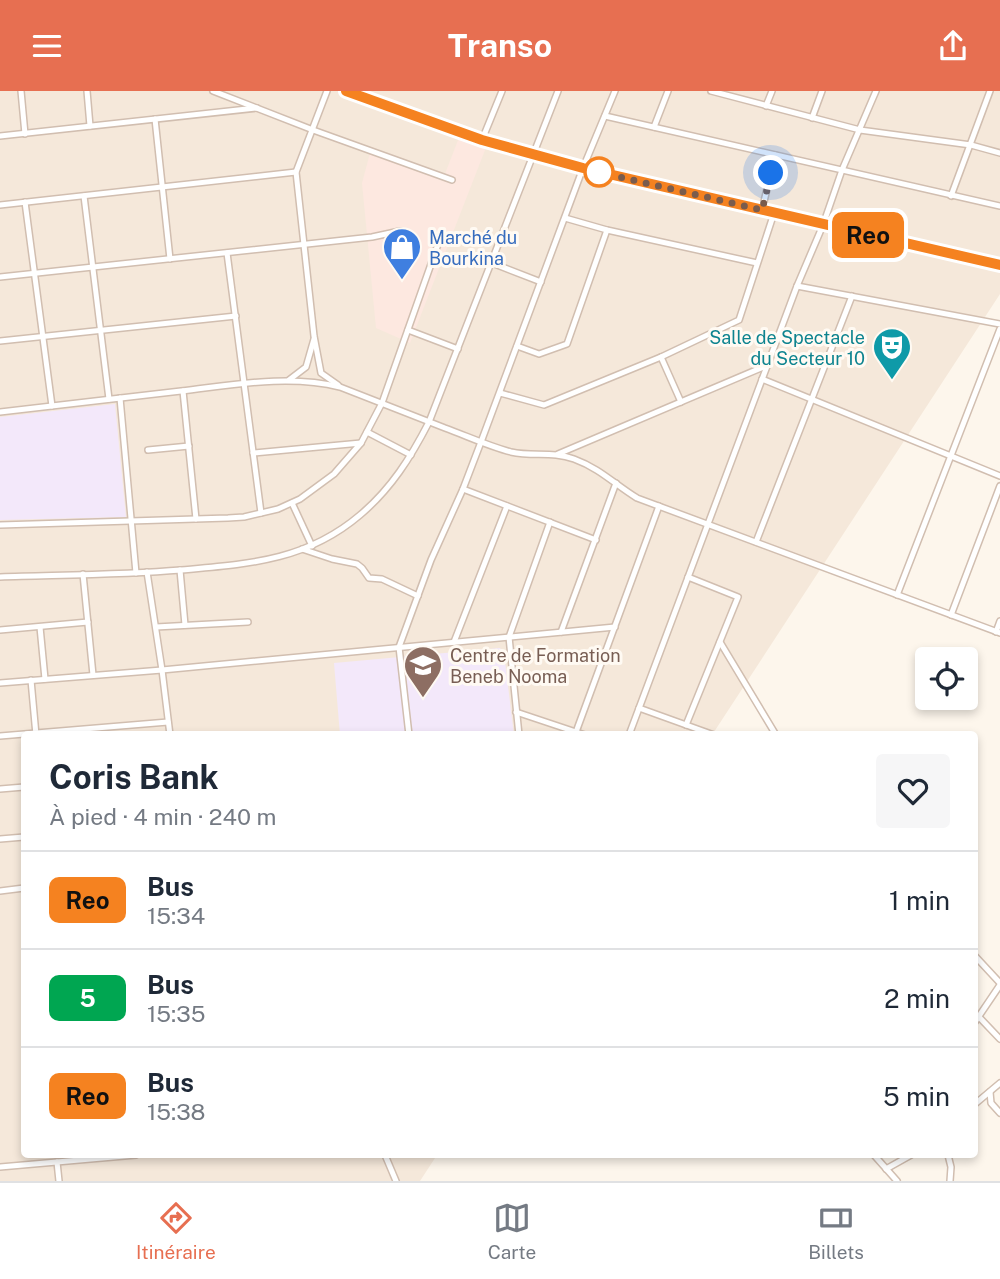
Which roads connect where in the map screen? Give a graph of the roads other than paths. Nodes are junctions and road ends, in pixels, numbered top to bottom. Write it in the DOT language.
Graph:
graph roads {
  1 [pos="21,91"];
  2 [pos="87,91"];
  3 [pos="213,91"];
  4 [pos="327,91"];
  5 [pos="346,91"];
  6 [pos="502,91"];
  7 [pos="558,91"];
  8 [pos="615,91"];
  9 [pos="668,91"];
  10 [pos="711,91"];
  11 [pos="772,91"];
  12 [pos="822,91"];
  13 [pos="876,91"];
  14 [pos="990,91"];
  15 [pos="766,106"];
  16 [pos="257,108"];
  17 [pos="605,116"];
  18 [pos="812,118"];
  19 [pos="155,119"];
  20 [pos="90,127"];
  21 [pos="654,127"];
  22 [pos="313,130"];
  23 [pos="860,130"];
  24 [pos="25,134"];
  25 [pos="0,136"];
  26 [pos="482,140"];
  27 [pos="971,145"];
  28 [pos="1000,153"];
  29 [pos="532,154"];
  30 [pos="775,155"];
  31 [pos="583,168"];
  32 [pos="842,170"];
  33 [pos="296,172"];
  34 [pos="452,180"];
  35 [pos="162,187"];
  36 [pos="951,195"];
  37 [pos="84,196"];
  38 [pos="25,202"];
  39 [pos="0,205"];
  40 [pos="1000,207"];
  41 [pos="762,210"];
  42 [pos="774,213"];
  43 [pos="565,218"];
  44 [pos="823,225"];
  45 [pos="607,230"];
  46 [pos="400,231"];
  47 [pos="442,233"];
  48 [pos="305,244"];
  49 [pos="228,253"];
  50 [pos="170,259"];
  51 [pos="492,263"];
  52 [pos="757,263"];
  53 [pos="1000,265"];
  54 [pos="93,267"];
  55 [pos="35,273"];
  56 [pos="0,277"];
  57 [pos="541,282"];
  58 [pos="797,286"];
  59 [pos="852,296"];
  60 [pos="236,317"];
  61 [pos="1000,326"];
  62 [pos="408,330"];
  63 [pos="101,331"];
  64 [pos="314,336"];
  65 [pos="43,337"];
  66 [pos="0,341"];
  67 [pos="517,346"];
  68 [pos="458,349"];
  69 [pos="661,357"];
  70 [pos="768,365"];
  71 [pos="762,379"];
  72 [pos="288,381"];
  73 [pos="244,384"];
  74 [pos="340,387"];
  75 [pos="183,391"];
  76 [pos="500,393"];
  77 [pos="120,398"];
  78 [pos="109,399"];
  79 [pos="812,399"];
  80 [pos="681,402"];
  81 [pos="382,403"];
  82 [pos="52,406"];
  83 [pos="0,412"];
  84 [pos="429,422"];
  85 [pos="367,432"];
  86 [pos="481,442"];
  87 [pos="361,443"];
  88 [pos="189,446"];
  89 [pos="148,450"];
  90 [pos="253,453"];
  91 [pos="558,454"];
  92 [pos="411,455"];
  93 [pos="950,456"];
  94 [pos="1000,476"];
  95 [pos="616,483"];
  96 [pos="1000,486"];
  97 [pos="463,489"];
  98 [pos="292,503"];
  99 [pos="507,506"];
  100 [pos="659,506"];
  101 [pos="261,513"];
  102 [pos="196,519"];
  103 [pos="131,521"];
  104 [pos="550,522"];
  105 [pos="708,524"];
  106 [pos="0,525"];
  107 [pos="596,540"];
  108 [pos="756,542"];
  109 [pos="312,546"];
  110 [pos="302,549"];
  111 [pos="180,570"];
  112 [pos="147,572"];
  113 [pos="135,573"];
  114 [pos="83,575"];
  115 [pos="0,577"];
  116 [pos="688,577"];
  117 [pos="897,595"];
  118 [pos="418,596"];
  119 [pos="951,615"];
  120 [pos="1000,621"];
  121 [pos="88,622"];
  122 [pos="248,622"];
  123 [pos="186,625"];
  124 [pos="40,627"];
  125 [pos="156,627"];
  126 [pos="615,627"];
  127 [pos="0,630"];
  128 [pos="561,632"];
  129 [pos="998,633"];
  130 [pos="509,637"];
  131 [pos="454,642"];
  132 [pos="720,642"];
  133 [pos="399,647"];
  134 [pos="163,670"];
  135 [pos="93,675"];
  136 [pos="45,679"];
  137 [pos="31,680"];
  138 [pos="0,683"];
  139 [pos="639,708"];
  140 [pos="516,712"];
  141 [pos="168,722"];
  142 [pos="686,725"];
  143 [pos="119,726"];
  144 [pos="36,731"];
  145 [pos="67,731"];
  146 [pos="120,731"];
  147 [pos="169,731"];
  148 [pos="409,731"];
  149 [pos="518,731"];
  150 [pos="573,731"];
  151 [pos="576,731"];
  152 [pos="630,731"];
  153 [pos="703,731"];
  154 [pos="774,731"];
  155 [pos="21,735"];
  156 [pos="0,736"];
  157 [pos="21,786"];
  158 [pos="0,789"];
  159 [pos="21,837"];
  160 [pos="0,839"];
  161 [pos="21,888"];
  162 [pos="0,891"];
  163 [pos="978,959"];
  164 [pos="1000,984"];
  165 [pos="978,1018"];
  166 [pos="978,1021"];
  167 [pos="1000,1039"];
  168 [pos="1000,1083"];
  169 [pos="990,1091"];
  170 [pos="978,1101"];
  171 [pos="1000,1113"];
  172 [pos="102,1158"];
  173 [pos="386,1158"];
  174 [pos="877,1158"];
  175 [pos="906,1158"];
  176 [pos="949,1158"];
  177 [pos="57,1162"];
  178 [pos="0,1167"];
  179 [pos="886,1169"];
  180 [pos="60,1181"];
  181 [pos="396,1181"];
  182 [pos="897,1181"];
  183 [pos="950,1181"];
  1 -- 24 [label="street"];
  2 -- 20 [label="street"];
  3 -- 16 [label="street"];
  4 -- 22 [label="street"];
  5 -- 26 [label="main road"];
  6 -- 26 [label="street"];
  7 -- 29 [label="street"];
  8 -- 17 [label="street"];
  9 -- 21 [label="street"];
  10 -- 15 [label="street"];
  11 -- 15 [label="street"];
  12 -- 18 [label="street"];
  13 -- 23 [label="street"];
  14 -- 27 [label="street"];
  15 -- 18 [label="street"];
  16 -- 19 [label="street"];
  16 -- 22 [label="street"];
  17 -- 21 [label="street"];
  17 -- 31 [label="street"];
  18 -- 23 [label="street"];
  19 -- 20 [label="street"];
  19 -- 35 [label="street"];
  20 -- 24 [label="street"];
  21 -- 30 [label="street"];
  22 -- 33 [label="street"];
  22 -- 34 [label="street"];
  23 -- 27 [label="street"];
  23 -- 32 [label="street"];
  24 -- 25 [label="street"];
  26 -- 29 [label="main road"];
  27 -- 28 [label="street"];
  27 -- 36 [label="street"];
  29 -- 31 [label="main road"];
  29 -- 51 [label="street"];
  30 -- 32 [label="street"];
  30 -- 41 [label="street"];
  31 -- 41 [label="main road"];
  31 -- 43 [label="street"];
  32 -- 36 [label="street"];
  32 -- 44 [label="street"];
  33 -- 35 [label="street"];
  33 -- 48 [label="street"];
  35 -- 37 [label="street"];
  35 -- 50 [label="street"];
  36 -- 40 [label="street"];
  37 -- 38 [label="street"];
  37 -- 54 [label="street"];
  38 -- 39 [label="street"];
  38 -- 55 [label="street"];
  41 -- 42 [label="main road"];
  42 -- 44 [label="main road"];
  42 -- 52 [label="street"];
  43 -- 45 [label="street"];
  43 -- 57 [label="street"];
  44 -- 53 [label="main road"];
  44 -- 58 [label="street"];
  45 -- 52 [label="street"];
  45 -- 67 [label="street"];
  46 -- 48 [label="street"];
  47 -- 62 [label="street"];
  48 -- 49 [label="street"];
  48 -- 64 [label="street"];
  49 -- 50 [label="street"];
  49 -- 60 [label="street"];
  50 -- 54 [label="street"];
  51 -- 57 [label="street"];
  51 -- 68 [label="street"];
  52 -- 69 [label="street"];
  54 -- 55 [label="street"];
  54 -- 63 [label="street"];
  55 -- 56 [label="street"];
  55 -- 65 [label="street"];
  57 -- 67 [label="street"];
  58 -- 59 [label="street"];
  58 -- 70 [label="street"];
  59 -- 61 [label="street"];
  59 -- 79 [label="street"];
  60 -- 63 [label="street"];
  60 -- 73 [label="street"];
  61 -- 93 [label="street"];
  62 -- 68 [label="street"];
  62 -- 81 [label="street"];
  63 -- 65 [label="street"];
  63 -- 78 [label="street"];
  64 -- 72 [label="street"];
  64 -- 74 [label="street"];
  65 -- 66 [label="street"];
  65 -- 82 [label="street"];
  67 -- 76 [label="street"];
  68 -- 84 [label="street"];
  69 -- 76 [label="street"];
  69 -- 80 [label="street"];
  70 -- 71 [label="street"];
  70 -- 80 [label="street"];
  71 -- 79 [label="street"];
  71 -- 105 [label="street"];
  72 -- 73 [label="street"];
  72 -- 74 [label="street"];
  73 -- 75 [label="street"];
  73 -- 90 [label="street"];
  74 -- 81 [label="street"];
  75 -- 77 [label="street"];
  75 -- 88 [label="street"];
  76 -- 86 [label="street"];
  77 -- 78 [label="street"];
  77 -- 103 [label="street"];
  78 -- 82 [label="street"];
  79 -- 93 [label="street"];
  79 -- 108 [label="street"];
  80 -- 91 [label="street"];
  81 -- 84 [label="street"];
  81 -- 85 [label="street"];
  82 -- 83 [label="street"];
  84 -- 86 [label="street"];
  84 -- 92 [label="street"];
  85 -- 87 [label="street"];
  85 -- 92 [label="street"];
  86 -- 91 [label="street"];
  86 -- 97 [label="street"];
  87 -- 90 [label="street"];
  87 -- 98 [label="street"];
  88 -- 89 [label="street"];
  88 -- 102 [label="street"];
  90 -- 101 [label="street"];
  91 -- 95 [label="street"];
  92 -- 109 [label="street"];
  93 -- 94 [label="street"];
  93 -- 117 [label="street"];
  95 -- 100 [label="street"];
  95 -- 107 [label="street"];
  96 -- 119 [label="street"];
  97 -- 99 [label="street"];
  97 -- 118 [label="street"];
  98 -- 101 [label="street"];
  98 -- 109 [label="street"];
  99 -- 104 [label="street"];
  99 -- 131 [label="street"];
  100 -- 105 [label="street"];
  100 -- 126 [label="street"];
  101 -- 102 [label="street"];
  102 -- 103 [label="street"];
  103 -- 106 [label="street"];
  103 -- 113 [label="street"];
  104 -- 107 [label="street"];
  104 -- 130 [label="street"];
  105 -- 108 [label="street"];
  105 -- 116 [label="street"];
  107 -- 128 [label="street"];
  108 -- 117 [label="street"];
  109 -- 110 [label="street"];
  110 -- 111 [label="street"];
  110 -- 118 [label="street"];
  111 -- 112 [label="street"];
  111 -- 123 [label="street"];
  112 -- 113 [label="street"];
  112 -- 125 [label="street"];
  113 -- 114 [label="street"];
  114 -- 115 [label="street"];
  114 -- 121 [label="street"];
  116 -- 132 [label="street"];
  116 -- 139 [label="street"];
  117 -- 119 [label="street"];
  118 -- 133 [label="street"];
  119 -- 129 [label="street"];
  120 -- 129 [label="street"];
  121 -- 124 [label="street"];
  121 -- 135 [label="street"];
  122 -- 123 [label="street"];
  123 -- 125 [label="street"];
  124 -- 127 [label="street"];
  124 -- 136 [label="street"];
  125 -- 134 [label="street"];
  126 -- 128 [label="street"];
  126 -- 151 [label="street"];
  128 -- 130 [label="street"];
  130 -- 131 [label="street"];
  130 -- 140 [label="street"];
  131 -- 133 [label="street"];
  132 -- 142 [label="street"];
  132 -- 154 [label="street"];
  133 -- 134 [label="street"];
  133 -- 148 [label="street"];
  134 -- 135 [label="street"];
  134 -- 141 [label="street"];
  135 -- 136 [label="street"];
  136 -- 137 [label="street"];
  137 -- 138 [label="street"];
  137 -- 144 [label="street"];
  139 -- 142 [label="street"];
  139 -- 152 [label="street"];
  140 -- 149 [label="street"];
  140 -- 150 [label="street"];
  141 -- 143 [label="street"];
  141 -- 147 [label="street"];
  142 -- 153 [label="street"];
  143 -- 145 [label="street"];
  143 -- 146 [label="street"];
  155 -- 156 [label="street"];
  157 -- 158 [label="street"];
  159 -- 160 [label="street"];
  161 -- 162 [label="street"];
  163 -- 164 [label="street"];
  164 -- 165 [label="street"];
  166 -- 167 [label="street"];
  168 -- 169 [label="street"];
  169 -- 170 [label="street"];
  169 -- 171 [label="street"];
  172 -- 177 [label="street"];
  173 -- 181 [label="street"];
  174 -- 179 [label="street"];
  175 -- 179 [label="street"];
  176 -- 183 [label="street"];
  177 -- 178 [label="street"];
  177 -- 180 [label="street"];
  179 -- 182 [label="street"];
}
